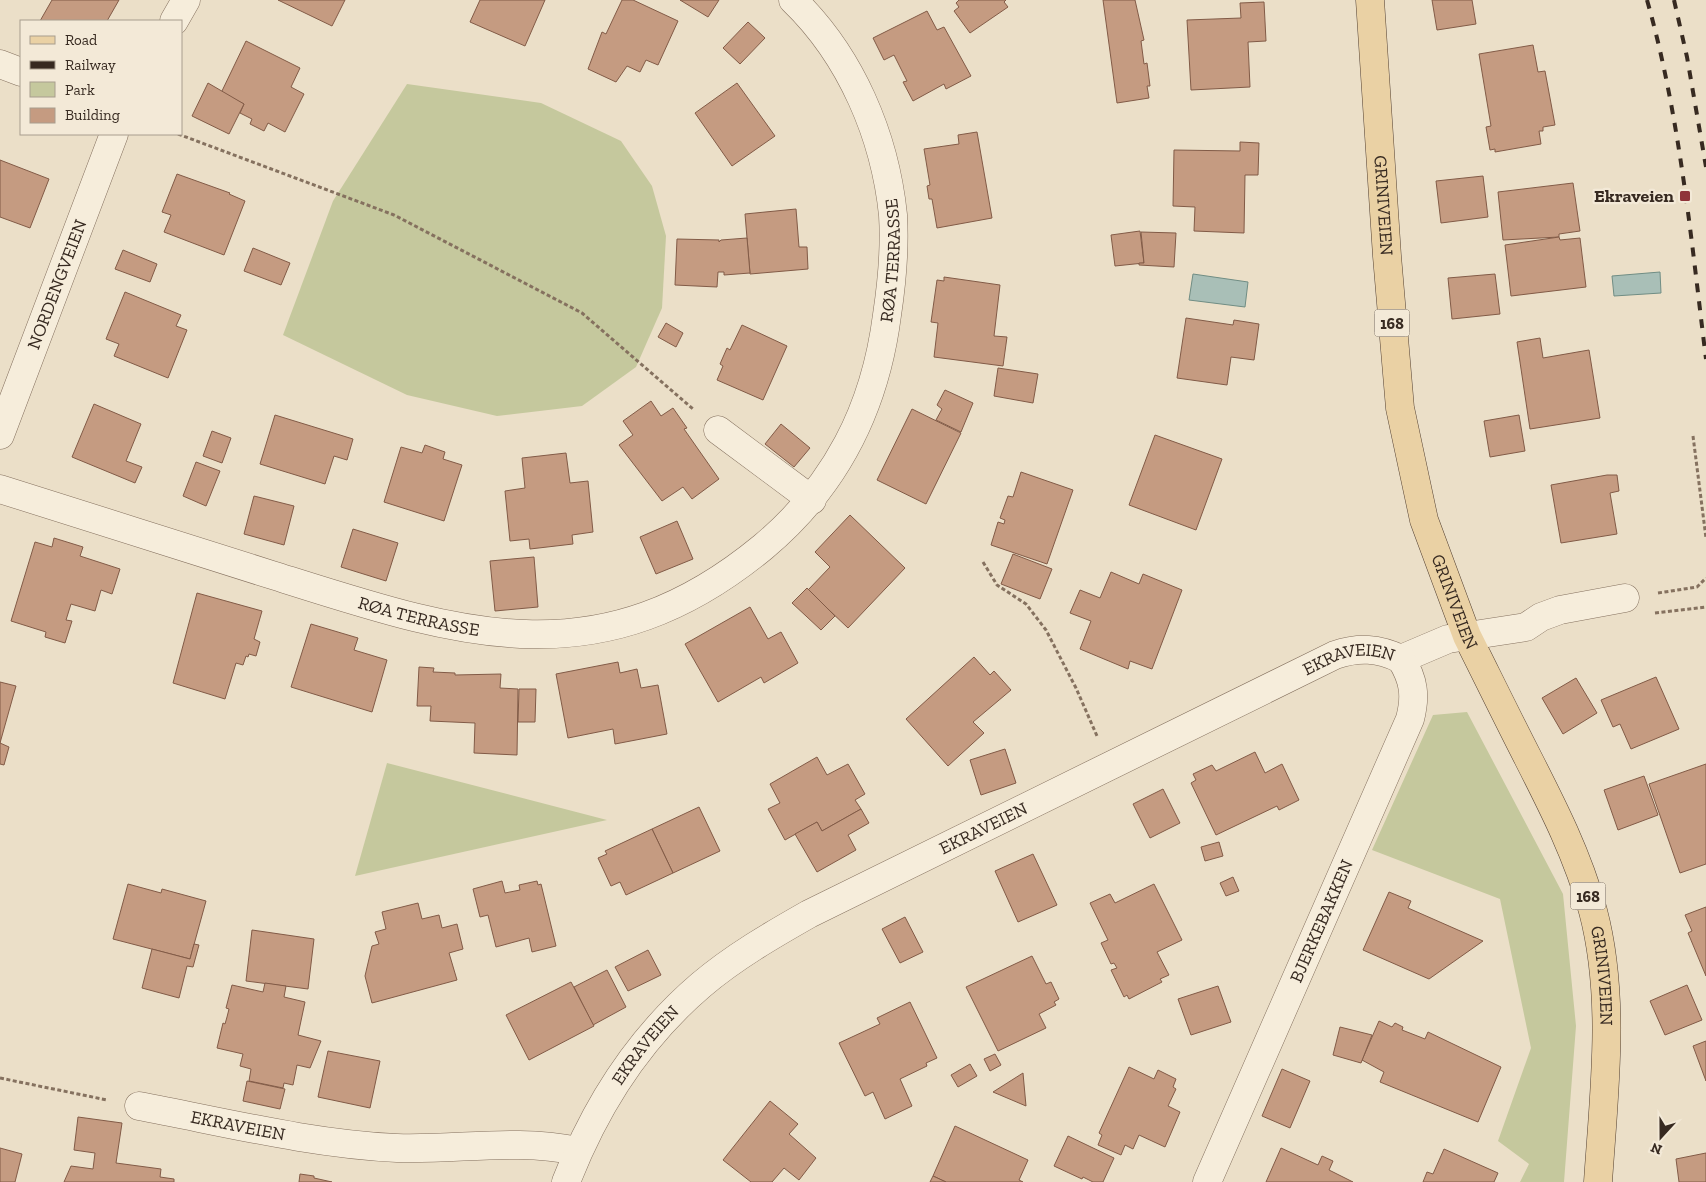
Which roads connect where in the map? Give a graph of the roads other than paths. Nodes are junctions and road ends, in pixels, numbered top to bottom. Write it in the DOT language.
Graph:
graph roads {
  1 [pos="186,0"];
  2 [pos="793,0"];
  3 [pos="1370,0"];
  4 [pos="175,20"];
  5 [pos="0,64"];
  6 [pos="20,72"];
  7 [pos="114,135"];
  8 [pos="718,430"];
  9 [pos="0,436"];
  10 [pos="0,489"];
  11 [pos="812,500"];
  12 [pos="1625,598"];
  13 [pos="1467,636"];
  14 [pos="1401,659"];
  15 [pos="139,1106"];
  16 [pos="578,1151"];
  17 [pos="566,1182"];
  18 [pos="1207,1182"];
  19 [pos="1598,1182"];
  1 -- 4 [label="street"];
  2 -- 11 [label="street, RØA TERRASSE"];
  3 -- 13 [label="main road, GRINIVEIEN / 168"];
  5 -- 6 [label="street"];
  7 -- 9 [label="street, NORDENGVEIEN"];
  8 -- 11 [label="street"];
  10 -- 11 [label="street, RØA TERRASSE"];
  12 -- 13 [label="street, EKRAVEIEN"];
  13 -- 14 [label="street, EKRAVEIEN"];
  13 -- 19 [label="main road, GRINIVEIEN / 168"];
  14 -- 16 [label="street, EKRAVEIEN"];
  14 -- 18 [label="street, BJERKEBAKKEN"];
  15 -- 16 [label="street, EKRAVEIEN"];
  16 -- 17 [label="street, EKRAVEIEN"];
}
